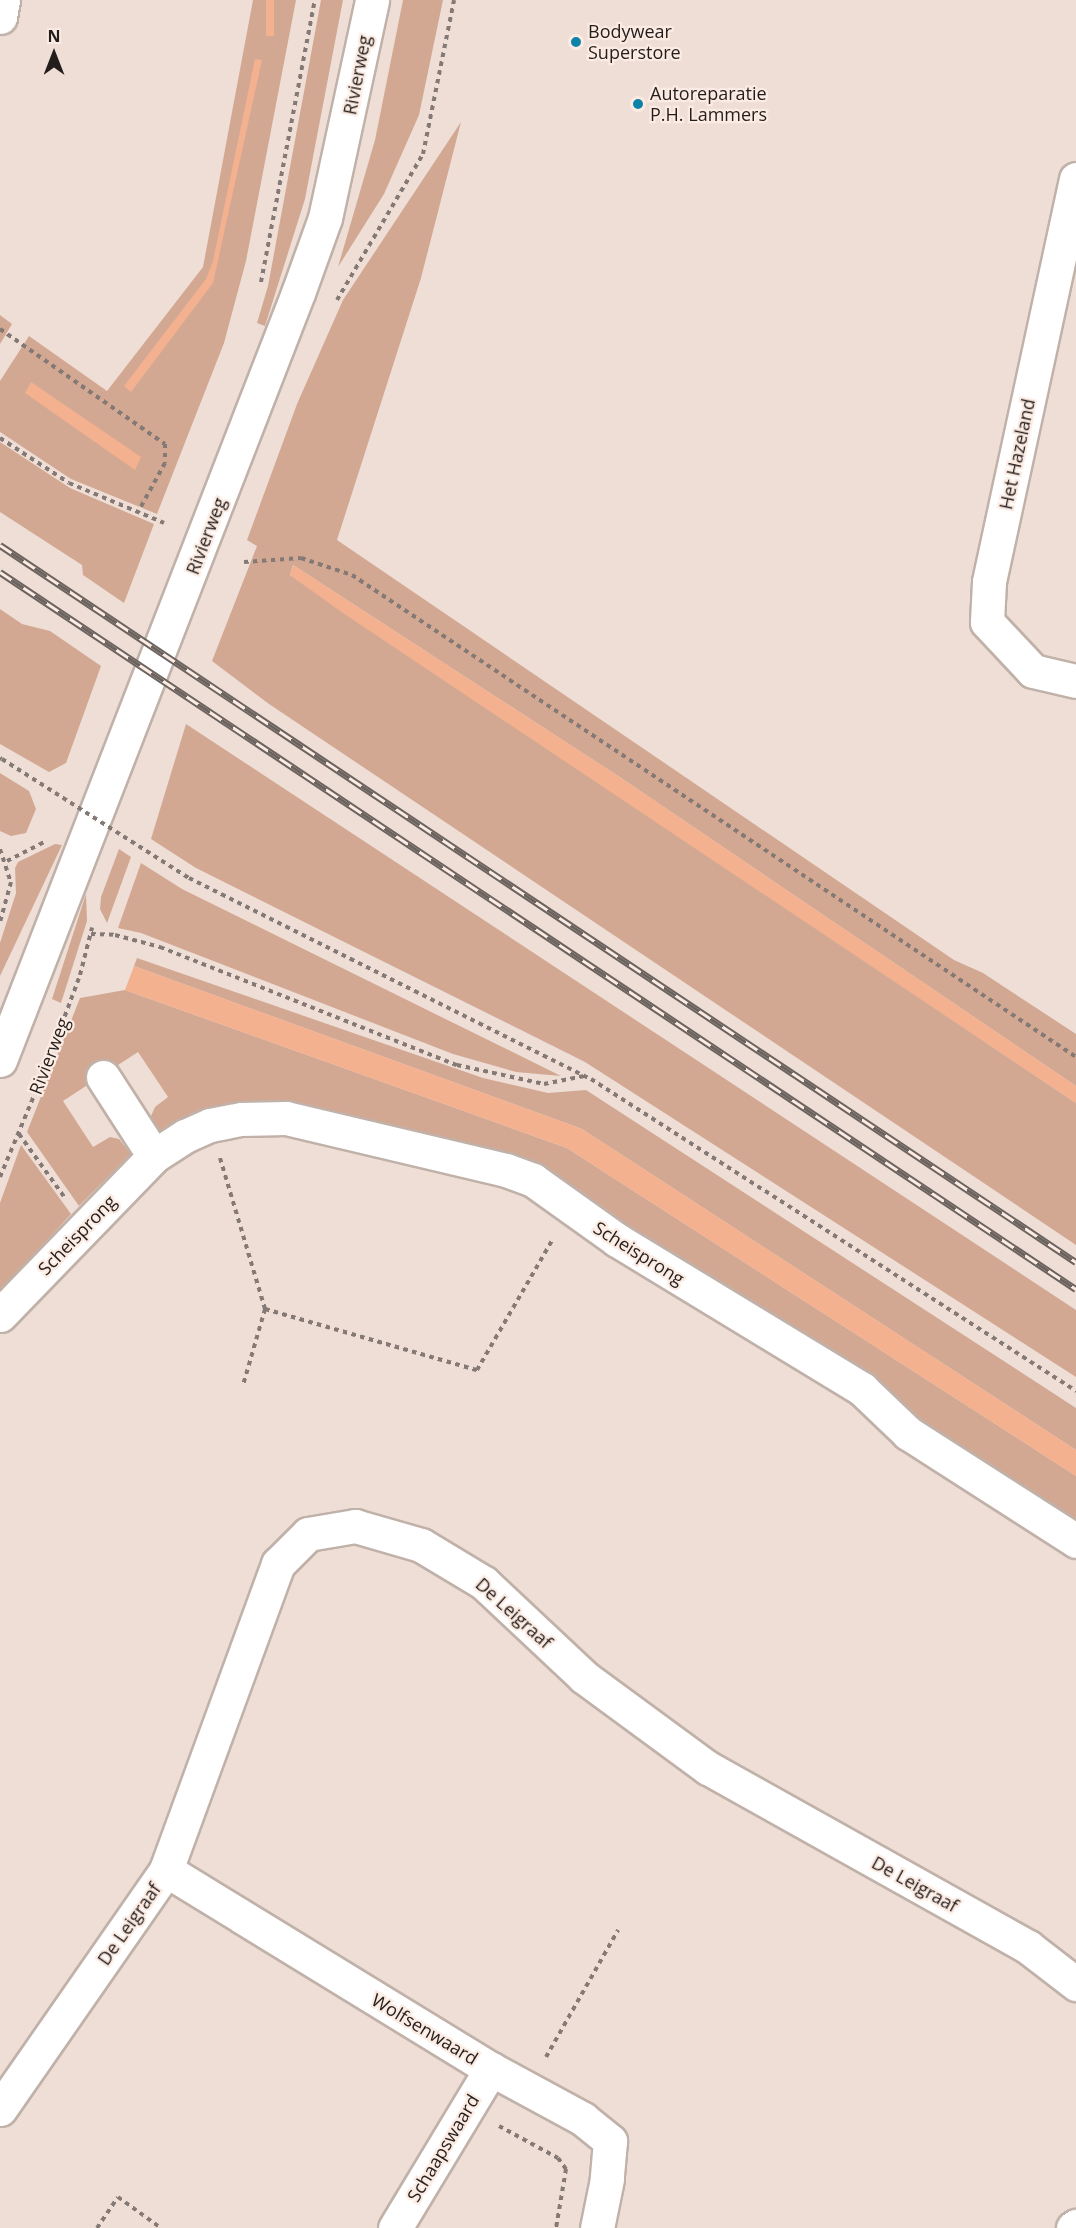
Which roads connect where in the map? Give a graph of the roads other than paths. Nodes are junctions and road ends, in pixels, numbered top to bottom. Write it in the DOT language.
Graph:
graph roads {
  1 [pos="3,0"];
  2 [pos="372,0"];
  3 [pos="0,17"];
  4 [pos="1076,179"];
  5 [pos="1076,681"];
  6 [pos="0,1060"];
  7 [pos="103,1077"];
  8 [pos="154,1156"];
  9 [pos="0,1315"];
  10 [pos="1076,1541"];
  11 [pos="166,1870"];
  12 [pos="1076,1984"];
  13 [pos="491,2069"];
  14 [pos="0,2109"];
  15 [pos="395,2228"];
  16 [pos="597,2228"];
  1 -- 3 [label="street"];
  2 -- 6 [label="street, Rivierweg"];
  4 -- 5 [label="street, Het Hazeland"];
  7 -- 8 [label="street"];
  8 -- 9 [label="street, Scheisprong"];
  8 -- 10 [label="street, Scheisprong"];
  11 -- 12 [label="street, De Leigraaf"];
  11 -- 13 [label="street, Wolfsenwaard"];
  11 -- 14 [label="street, De Leigraaf"];
  13 -- 15 [label="street, Schaapswaard"];
  13 -- 16 [label="street, Wolfsenwaard"];
}
